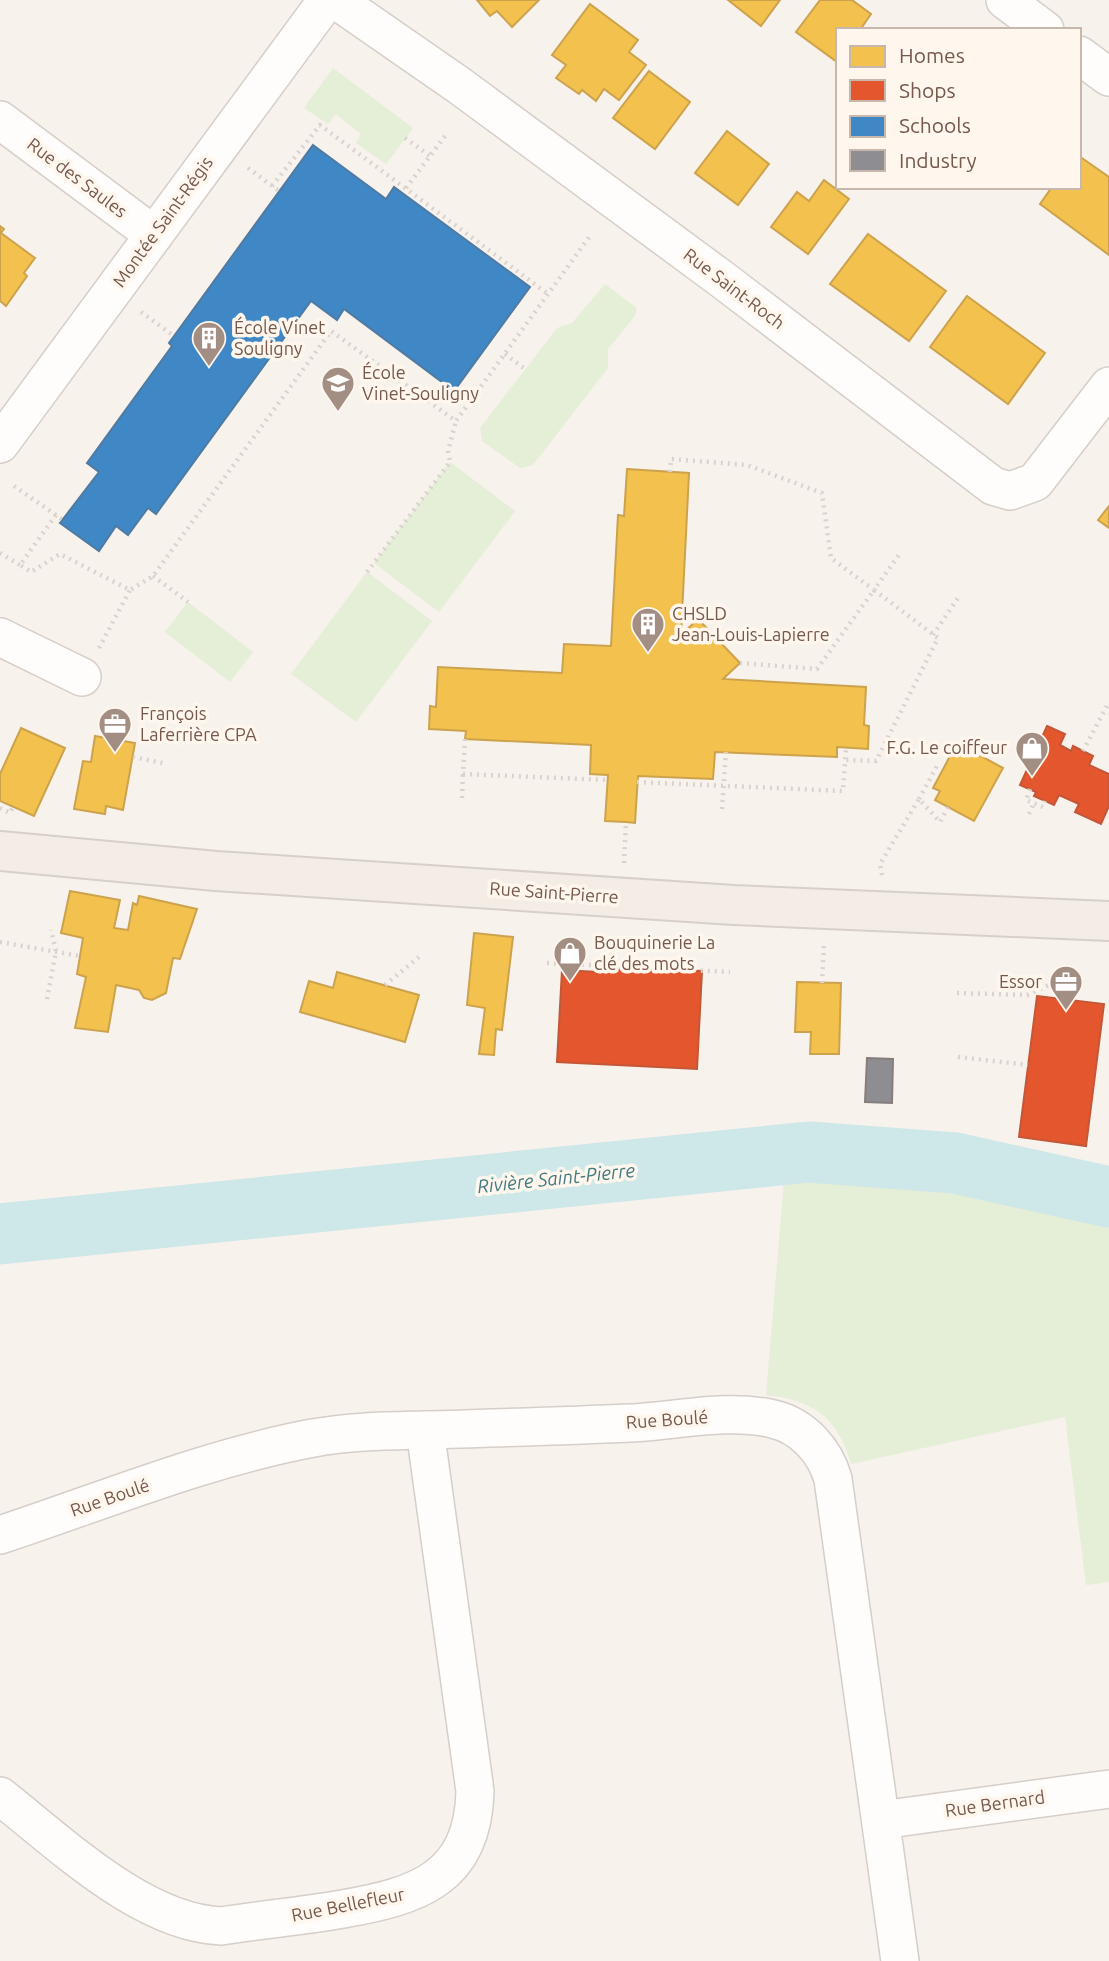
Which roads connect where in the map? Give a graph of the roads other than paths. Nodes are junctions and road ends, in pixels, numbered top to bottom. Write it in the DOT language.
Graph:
graph roads {
  1 [pos="327,0"];
  2 [pos="336,0"];
  3 [pos="1004,0"];
  4 [pos="1042,28"];
  5 [pos="1081,56"];
  6 [pos="1109,77"];
  7 [pos="0,120"];
  8 [pos="154,235"];
  9 [pos="1109,386"];
  10 [pos="0,444"];
  11 [pos="0,637"];
  12 [pos="82,677"];
  13 [pos="0,851"];
  14 [pos="1109,921"];
  15 [pos="425,1430"];
  16 [pos="0,1535"];
  17 [pos="1109,1788"];
  18 [pos="0,1796"];
  19 [pos="881,1820"];
  20 [pos="900,1961"];
  1 -- 8 [label="street, Montée Saint-Régis"];
  2 -- 9 [label="street, Rue Saint-Roch"];
  3 -- 4 [label="street"];
  5 -- 6 [label="street"];
  7 -- 8 [label="street, Rue des Saules"];
  8 -- 10 [label="street, Montée Saint-Régis"];
  11 -- 12 [label="street"];
  13 -- 14 [label="main road, Rue Saint-Pierre"];
  15 -- 16 [label="street, Rue Boulé"];
  15 -- 18 [label="street, Rue Bellefleur"];
  15 -- 19 [label="street, Rue Boulé"];
  17 -- 19 [label="street, Rue Bernard"];
  19 -- 20 [label="street, Rue Boulé"];
}
